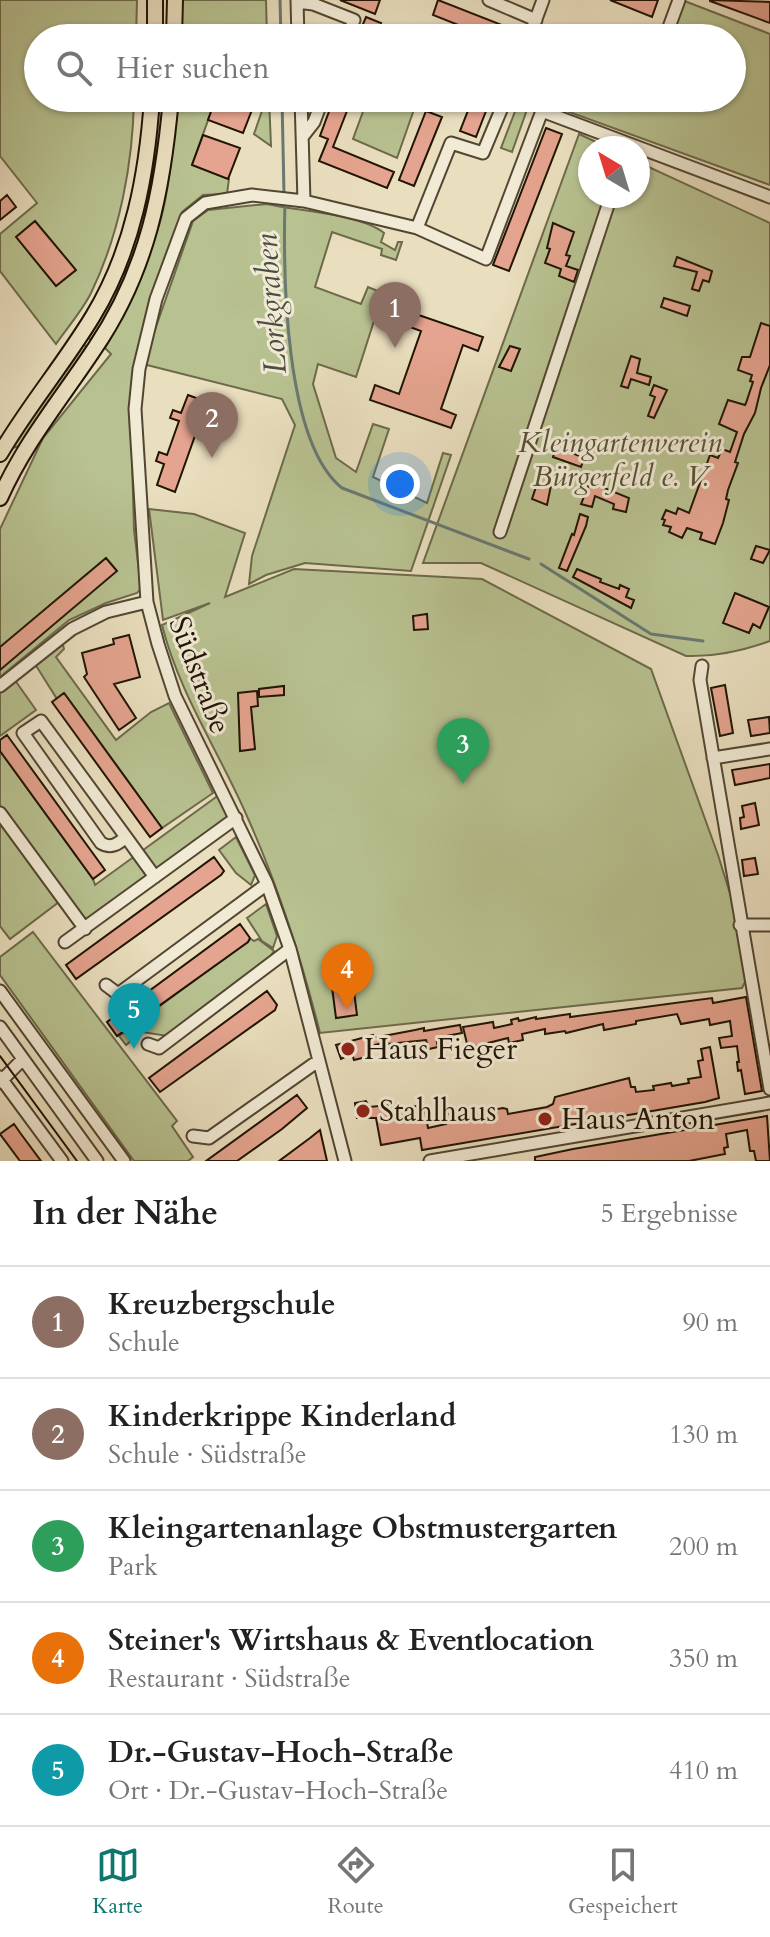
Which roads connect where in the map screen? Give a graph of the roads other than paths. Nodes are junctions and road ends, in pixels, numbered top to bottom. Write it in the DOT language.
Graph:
graph roads {
  1 [pos="155,0"];
  2 [pos="175,0"];
  3 [pos="489,0"];
  4 [pos="543,0"];
  5 [pos="679,0"];
  6 [pos="297,1"];
  7 [pos="536,20"];
  8 [pos="155,24"];
  9 [pos="174,24"];
  10 [pos="298,24"];
  11 [pos="352,24"];
  12 [pos="534,24"];
  13 [pos="670,24"];
  14 [pos="151,112"];
  15 [pos="169,112"];
  16 [pos="302,112"];
  17 [pos="318,112"];
  18 [pos="500,112"];
  19 [pos="542,112"];
  20 [pos="545,112"];
  21 [pos="303,136"];
  22 [pos="605,136"];
  23 [pos="650,153"];
  24 [pos="770,197"];
  25 [pos="304,201"];
  26 [pos="607,208"];
  27 [pos="417,228"];
  28 [pos="0,454"];
  29 [pos="0,498"];
  30 [pos="500,532"];
  31 [pos="147,602"];
  32 [pos="702,666"];
  33 [pos="0,686"];
  34 [pos="770,749"];
  35 [pos="713,758"];
  36 [pos="0,813"];
  37 [pos="236,818"];
  38 [pos="126,837"];
  39 [pos="155,877"];
  40 [pos="267,884"];
  41 [pos="740,925"];
  42 [pos="770,925"];
  43 [pos="85,929"];
  44 [pos="65,942"];
  45 [pos="290,949"];
  46 [pos="106,985"];
  47 [pos="0,991"];
  48 [pos="0,1027"];
  49 [pos="148,1044"];
  50 [pos="23,1059"];
  51 [pos="318,1061"];
  52 [pos="1,1080"];
  53 [pos="770,1089"];
  54 [pos="770,1103"];
  55 [pos="193,1136"];
  56 [pos="62,1161"];
  57 [pos="97,1161"];
  58 [pos="124,1161"];
  59 [pos="345,1161"];
  60 [pos="430,1161"];
  1 -- 8 [label="main road"];
  2 -- 9 [label="main road"];
  3 -- 7 [label="street"];
  4 -- 7 [label="street"];
  5 -- 13 [label="street"];
  6 -- 10 [label="street"];
  6 -- 11 [label="street"];
  7 -- 12 [label="street"];
  14 -- 28 [label="main road"];
  15 -- 29 [label="main road"];
  16 -- 21 [label="street"];
  17 -- 21 [label="street"];
  18 -- 27 [label="street"];
  19 -- 27 [label="street, Südstraße"];
  20 -- 22 [label="street, Südstraße"];
  21 -- 25 [label="street"];
  23 -- 24 [label="street"];
  25 -- 27 [label="street, Südstraße"];
  25 -- 31 [label="street, Südstraße"];
  26 -- 30 [label="street"];
  31 -- 33 [label="street"];
  31 -- 37 [label="street, Südstraße"];
  32 -- 35 [label="street"];
  34 -- 35 [label="street"];
  35 -- 41 [label="street"];
  36 -- 43 [label="street"];
  37 -- 39 [label="street"];
  37 -- 40 [label="street, Südstraße"];
  38 -- 38 [label="street"];
  38 -- 39 [label="street"];
  39 -- 43 [label="street"];
  40 -- 45 [label="street, Südstraße"];
  40 -- 46 [label="street"];
  41 -- 42 [label="street"];
  41 -- 53 [label="street"];
  43 -- 44 [label="street"];
  45 -- 49 [label="street"];
  45 -- 51 [label="street, Südstraße"];
  47 -- 58 [label="street"];
  48 -- 50 [label="street"];
  50 -- 52 [label="street"];
  50 -- 57 [label="street"];
  51 -- 55 [label="street"];
  51 -- 59 [label="street, Südstraße"];
  52 -- 56 [label="street"];
  54 -- 60 [label="street"];
}
